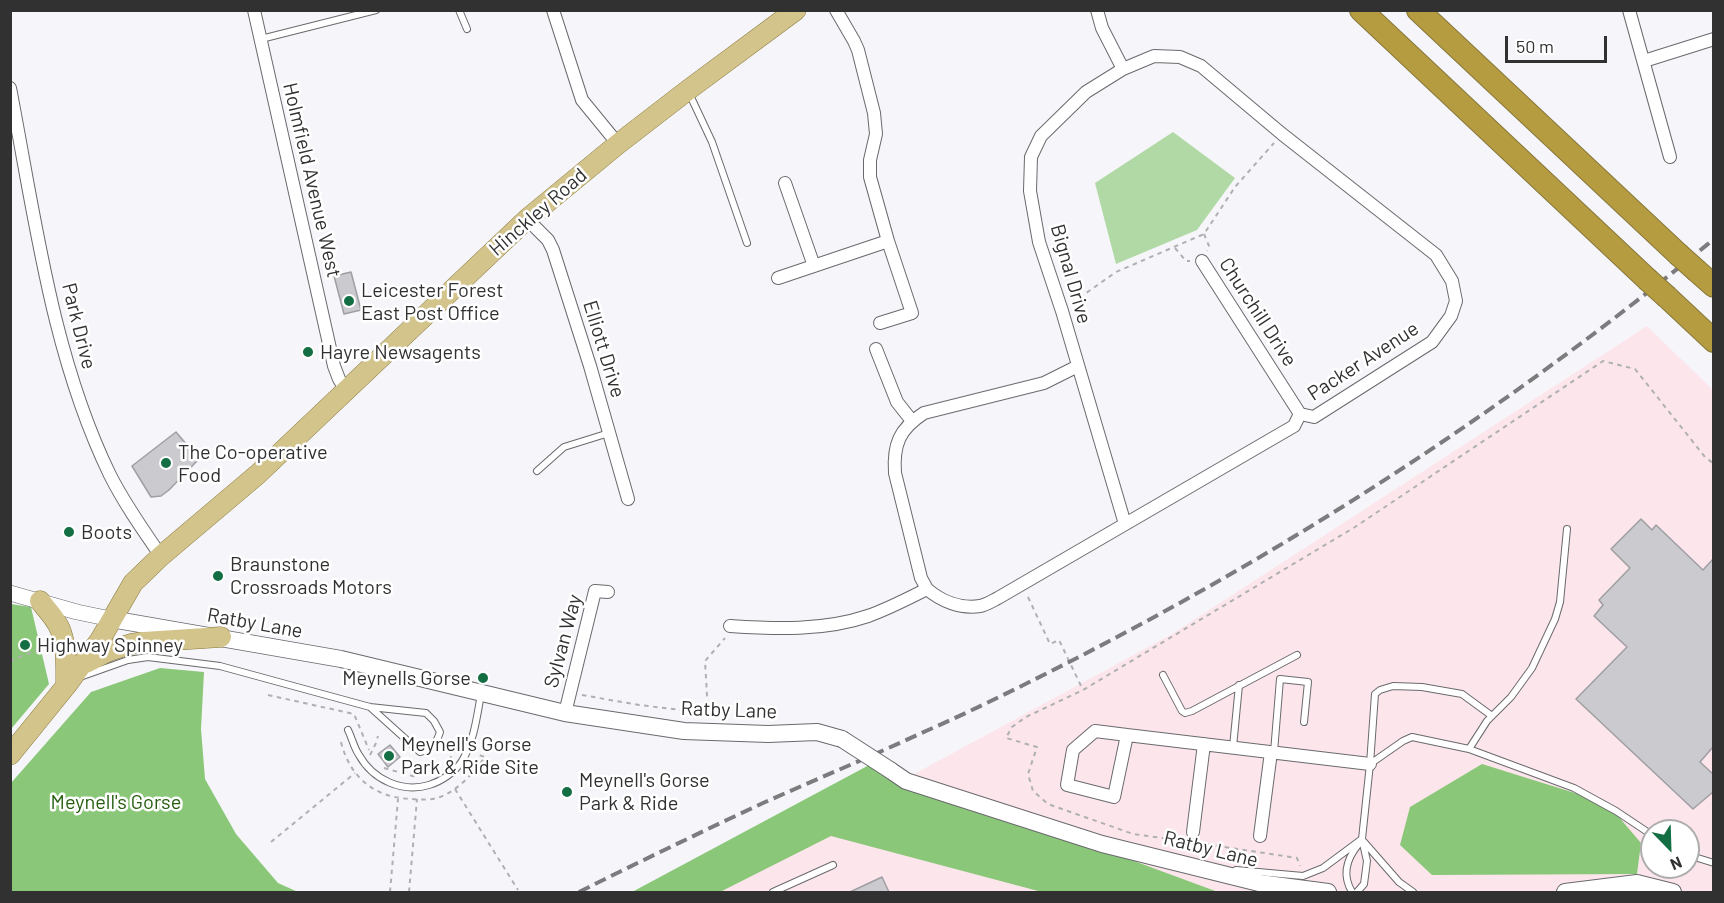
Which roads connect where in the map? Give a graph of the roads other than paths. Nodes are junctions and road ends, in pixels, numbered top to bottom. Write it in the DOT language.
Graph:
graph roads {
  1 [pos="254,10"];
  2 [pos="376,10"];
  3 [pos="459,10"];
  4 [pos="553,10"];
  5 [pos="796,10"];
  6 [pos="836,10"];
  7 [pos="1097,10"];
  8 [pos="1361,10"];
  9 [pos="1418,10"];
  10 [pos="1629,10"];
  11 [pos="467,29"];
  12 [pos="260,39"];
  13 [pos="1713,39"];
  14 [pos="1644,61"];
  15 [pos="1123,69"];
  16 [pos="10,88"];
  17 [pos="688,90"];
  18 [pos="618,144"];
  19 [pos="1670,158"];
  20 [pos="785,183"];
  21 [pos="527,219"];
  22 [pos="888,241"];
  23 [pos="747,243"];
  24 [pos="1202,261"];
  25 [pos="814,266"];
  26 [pos="778,278"];
  27 [pos="1705,279"];
  28 [pos="880,323"];
  29 [pos="1713,341"];
  30 [pos="876,349"];
  31 [pos="1078,366"];
  32 [pos="346,391"];
  33 [pos="1300,414"];
  34 [pos="912,421"];
  35 [pos="609,433"];
  36 [pos="537,471"];
  37 [pos="628,499"];
  38 [pos="1125,524"];
  39 [pos="1567,530"];
  40 [pos="160,556"];
  41 [pos="927,589"];
  42 [pos="608,592"];
  43 [pos="10,593"];
  44 [pos="40,601"];
  45 [pos="111,619"];
  46 [pos="730,626"];
  47 [pos="220,637"];
  48 [pos="1297,655"];
  49 [pos="81,666"];
  50 [pos="1163,675"];
  51 [pos="67,683"];
  52 [pos="1239,685"];
  53 [pos="481,693"];
  54 [pos="370,707"];
  55 [pos="565,712"];
  56 [pos="1492,716"];
  57 [pos="1304,722"];
  58 [pos="348,730"];
  59 [pos="1127,735"];
  60 [pos="1204,744"];
  61 [pos="1233,747"];
  62 [pos="1469,749"];
  63 [pos="1272,752"];
  64 [pos="10,754"];
  65 [pos="1370,764"];
  66 [pos="1640,827"];
  67 [pos="1194,832"];
  68 [pos="1260,836"];
  69 [pos="1362,839"];
  70 [pos="1171,861"];
  71 [pos="833,865"];
  72 [pos="773,892"];
  73 [pos="1328,892"];
  74 [pos="1352,892"];
  75 [pos="1358,892"];
  76 [pos="1413,892"];
  77 [pos="1565,892"];
  78 [pos="1673,892"];
  1 -- 12 [label="street, Holmfield Avenue West"];
  2 -- 12 [label="lane"];
  3 -- 11 [label="lane"];
  4 -- 18 [label="street"];
  5 -- 17 [label="main road, Hinckley Road"];
  6 -- 22 [label="street"];
  7 -- 15 [label="street"];
  8 -- 29 [label="highway, bridge"];
  9 -- 27 [label="highway, bridge"];
  10 -- 14 [label="street"];
  12 -- 32 [label="street, Holmfield Avenue West"];
  13 -- 14 [label="street"];
  14 -- 19 [label="street"];
  15 -- 31 [label="street, Bignal Drive"];
  15 -- 33 [label="street, Packer Avenue"];
  16 -- 40 [label="street, Park Drive"];
  17 -- 18 [label="main road, Hinckley Road"];
  17 -- 23 [label="lane"];
  18 -- 21 [label="main road, Hinckley Road"];
  20 -- 25 [label="street"];
  21 -- 32 [label="main road, Hinckley Road"];
  21 -- 35 [label="street, Elliott Drive"];
  22 -- 25 [label="street"];
  22 -- 28 [label="street"];
  24 -- 33 [label="street, Churchill Drive"];
  25 -- 26 [label="street"];
  30 -- 34 [label="street"];
  31 -- 34 [label="street"];
  31 -- 38 [label="street, Bignal Drive"];
  32 -- 40 [label="main road, Hinckley Road"];
  33 -- 38 [label="street, Packer Avenue"];
  34 -- 41 [label="street"];
  35 -- 36 [label="lane"];
  35 -- 37 [label="street, Elliott Drive"];
  38 -- 41 [label="street, Packer Avenue"];
  39 -- 56 [label="lane"];
  40 -- 45 [label="main road, Hinckley Road"];
  41 -- 46 [label="street"];
  42 -- 55 [label="street, Sylvan Way"];
  43 -- 44 [label="street"];
  44 -- 45 [label="street"];
  44 -- 51 [label="main road"];
  45 -- 47 [label="main road, Ratby Lane"];
  45 -- 49 [label="main road, Hinckley Road"];
  47 -- 49 [label="main road"];
  47 -- 53 [label="main road, Ratby Lane"];
  48 -- 52 [label="lane"];
  49 -- 51 [label="main road, Hinckley Road"];
  50 -- 52 [label="lane"];
  51 -- 54 [label="lane"];
  51 -- 64 [label="main road, Hinckley Road"];
  52 -- 61 [label="lane"];
  53 -- 55 [label="main road, Ratby Lane"];
  53 -- 58 [label="lane"];
  54 -- 54 [label="lane"];
  55 -- 70 [label="main road, Ratby Lane, bridge"];
  56 -- 62 [label="lane"];
  56 -- 65 [label="lane"];
  57 -- 63 [label="lane"];
  59 -- 59 [label="street"];
  59 -- 60 [label="street"];
  60 -- 61 [label="street"];
  60 -- 67 [label="street"];
  61 -- 63 [label="street"];
  62 -- 65 [label="lane"];
  62 -- 66 [label="lane"];
  63 -- 65 [label="street"];
  63 -- 68 [label="street"];
  65 -- 69 [label="lane"];
  69 -- 70 [label="lane"];
  69 -- 74 [label="lane"];
  69 -- 75 [label="lane"];
  69 -- 76 [label="lane"];
  70 -- 73 [label="main road, Ratby Lane"];
  71 -- 72 [label="lane"];
  77 -- 78 [label="main road"];
}
